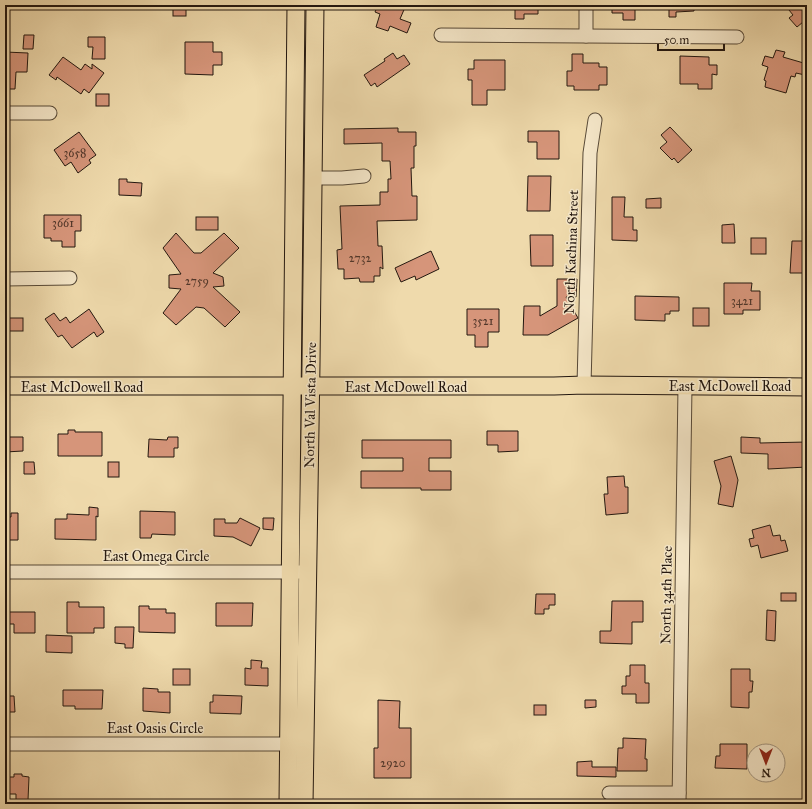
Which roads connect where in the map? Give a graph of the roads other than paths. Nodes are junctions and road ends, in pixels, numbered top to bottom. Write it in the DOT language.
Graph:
graph roads {
  1 [pos="296,5"];
  2 [pos="315,5"];
  3 [pos="586,5"];
  4 [pos="441,35"];
  5 [pos="586,36"];
  6 [pos="737,38"];
  7 [pos="296,57"];
  8 [pos="315,57"];
  9 [pos="5,113"];
  10 [pos="50,113"];
  11 [pos="595,120"];
  12 [pos="364,176"];
  13 [pos="295,178"];
  14 [pos="313,178"];
  15 [pos="70,278"];
  16 [pos="5,280"];
  17 [pos="584,385"];
  18 [pos="5,386"];
  19 [pos="685,386"];
  20 [pos="292,387"];
  21 [pos="311,387"];
  22 [pos="807,387"];
  23 [pos="5,572"];
  24 [pos="299,572"];
  25 [pos="5,744"];
  26 [pos="297,744"];
  27 [pos="608,793"];
  28 [pos="679,798"];
  29 [pos="288,804"];
  30 [pos="304,804"];
  1 -- 7 [label="main road, North Val Vista Drive"];
  2 -- 8 [label="main road, North Val Vista Drive"];
  3 -- 5 [label="street"];
  4 -- 5 [label="street"];
  5 -- 6 [label="street"];
  7 -- 8 [label="main road"];
  7 -- 13 [label="main road, North Val Vista Drive"];
  8 -- 14 [label="main road, North Val Vista Drive"];
  9 -- 10 [label="street"];
  11 -- 17 [label="street, North Kachina Street"];
  12 -- 14 [label="street"];
  13 -- 14 [label="main road"];
  13 -- 20 [label="main road, North Val Vista Drive"];
  14 -- 21 [label="main road, North Val Vista Drive"];
  15 -- 16 [label="street"];
  17 -- 19 [label="main road, East McDowell Road"];
  17 -- 21 [label="main road, East McDowell Road"];
  18 -- 20 [label="main road, East McDowell Road"];
  19 -- 22 [label="main road, East McDowell Road"];
  19 -- 28 [label="street, North 34th Place"];
  20 -- 21 [label="main road, East McDowell Road"];
  20 -- 24 [label="main road, North Val Vista Drive"];
  21 -- 24 [label="main road, North Val Vista Drive"];
  23 -- 24 [label="street, East Omega Circle"];
  24 -- 26 [label="main road, North Val Vista Drive"];
  25 -- 26 [label="street, East Oasis Circle"];
  26 -- 29 [label="main road, North Val Vista Drive"];
  26 -- 30 [label="main road, North Val Vista Drive"];
  27 -- 28 [label="street"];
}
